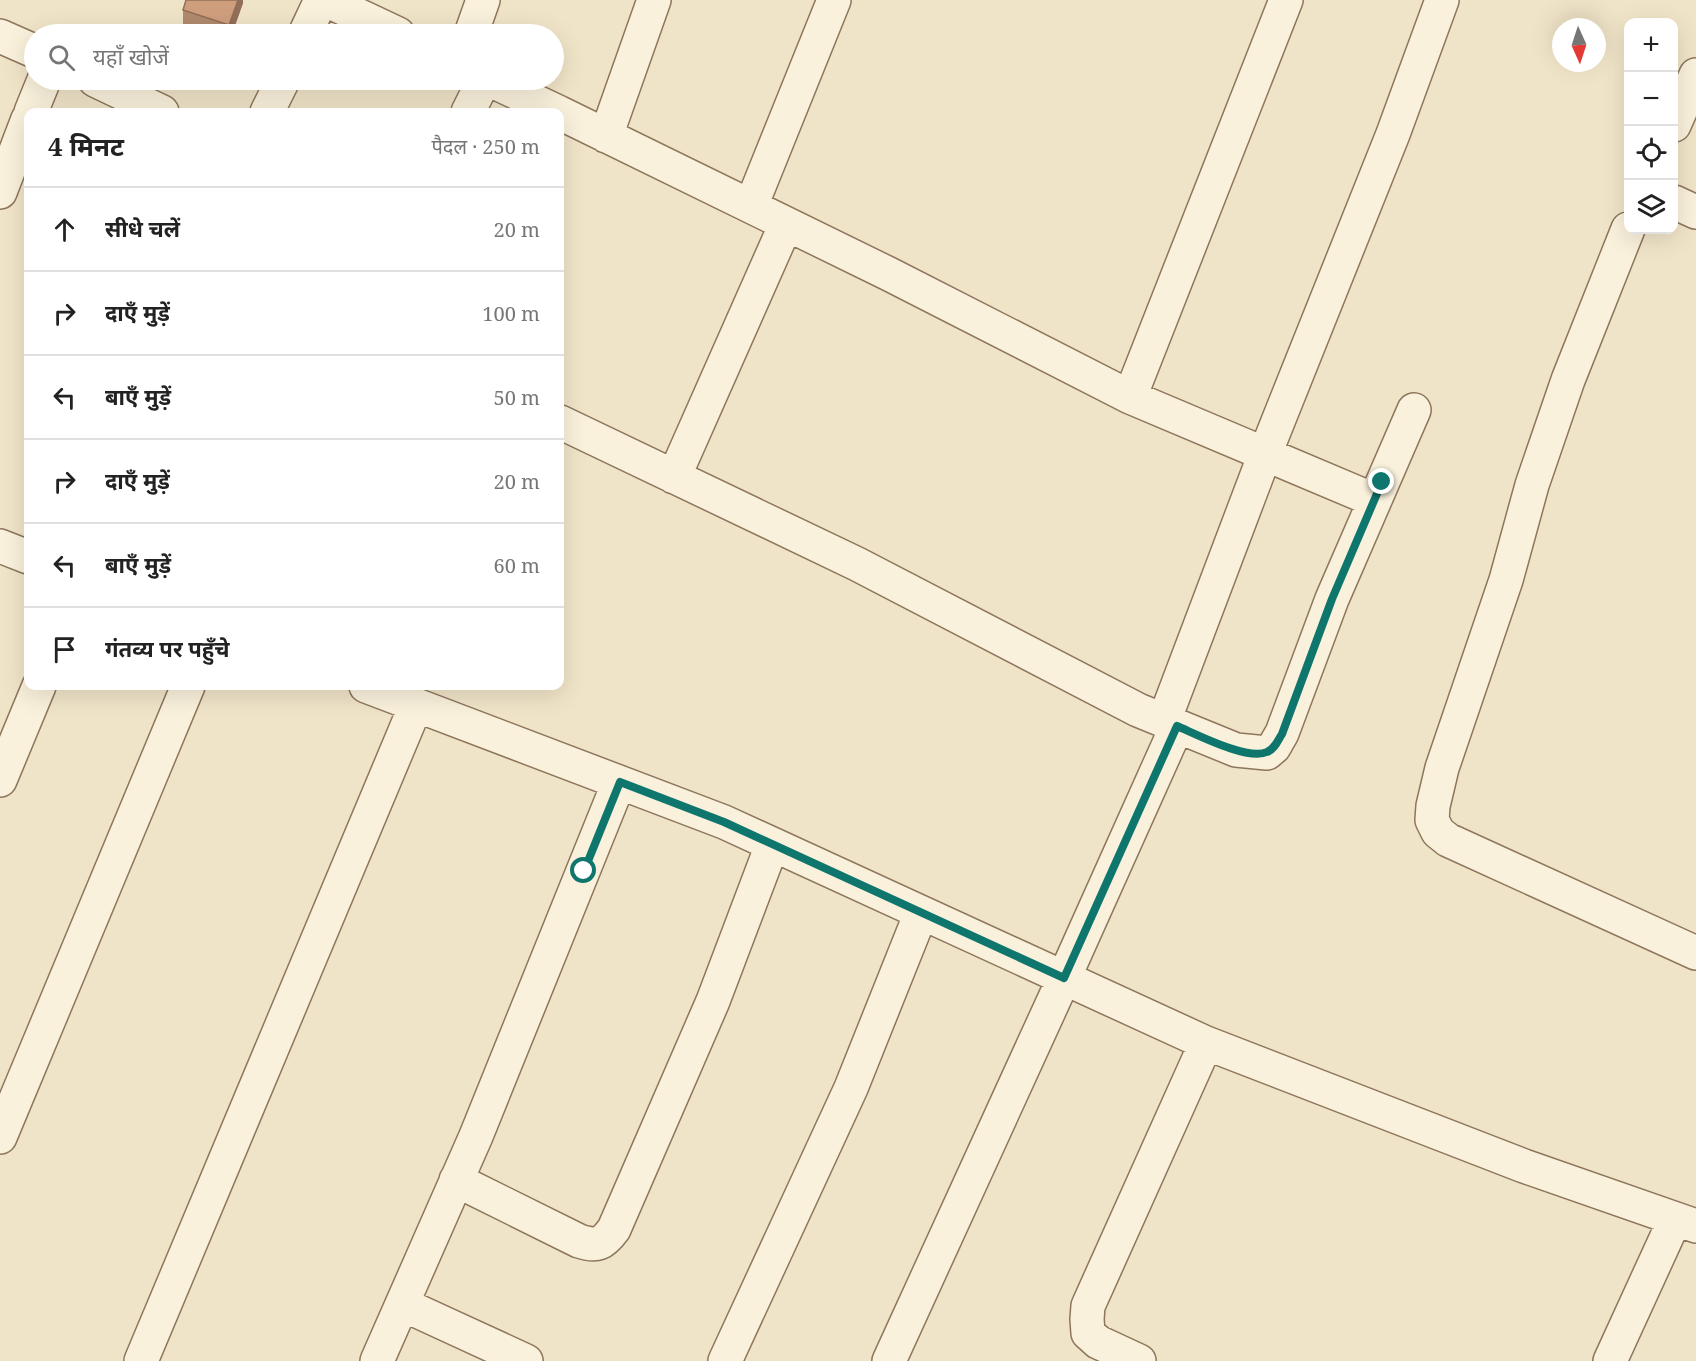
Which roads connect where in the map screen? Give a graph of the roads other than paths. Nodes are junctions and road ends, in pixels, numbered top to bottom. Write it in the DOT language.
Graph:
graph roads {
  1 [pos="323,0"];
  2 [pos="483,0"];
  3 [pos="654,0"];
  4 [pos="834,0"];
  5 [pos="1286,0"];
  6 [pos="1442,0"];
  7 [pos="310,24"];
  8 [pos="376,24"];
  9 [pos="475,24"];
  10 [pos="0,36"];
  11 [pos="24,47"];
  12 [pos="1696,75"];
  13 [pos="40,90"];
  14 [pos="116,90"];
  15 [pos="278,90"];
  16 [pos="479,90"];
  17 [pos="511,90"];
  18 [pos="33,108"];
  19 [pos="154,108"];
  20 [pos="269,108"];
  21 [pos="470,108"];
  22 [pos="549,108"];
  23 [pos="564,115"];
  24 [pos="1678,116"];
  25 [pos="24,129"];
  26 [pos="606,136"];
  27 [pos="0,192"];
  28 [pos="1678,204"];
  29 [pos="751,206"];
  30 [pos="1696,212"];
  31 [pos="786,224"];
  32 [pos="1627,234"];
  33 [pos="1130,397"];
  34 [pos="1414,410"];
  35 [pos="564,424"];
  36 [pos="1265,454"];
  37 [pos="674,477"];
  38 [pos="1374,500"];
  39 [pos="0,546"];
  40 [pos="24,555"];
  41 [pos="37,690"];
  42 [pos="186,690"];
  43 [pos="377,690"];
  44 [pos="416,705"];
  45 [pos="1170,723"];
  46 [pos="0,780"];
  47 [pos="620,782"];
  48 [pos="772,845"];
  49 [pos="921,913"];
  50 [pos="1696,953"];
  51 [pos="1064,978"];
  52 [pos="1206,1043"];
  53 [pos="0,1137"];
  54 [pos="456,1180"];
  55 [pos="1686,1222"];
  56 [pos="402,1304"];
  57 [pos="141,1361"];
  58 [pos="377,1361"];
  59 [pos="526,1361"];
  60 [pos="725,1361"];
  61 [pos="889,1361"];
  62 [pos="1139,1361"];
  63 [pos="1610,1361"];
  1 -- 7 [label="street"];
  1 -- 8 [label="street"];
  2 -- 9 [label="street"];
  3 -- 26 [label="street"];
  4 -- 29 [label="street"];
  5 -- 33 [label="street"];
  6 -- 36 [label="street"];
  10 -- 11 [label="street"];
  12 -- 24 [label="street"];
  13 -- 18 [label="street"];
  14 -- 19 [label="street"];
  15 -- 20 [label="street"];
  16 -- 21 [label="street"];
  17 -- 22 [label="street"];
  23 -- 26 [label="street"];
  25 -- 27 [label="street"];
  26 -- 29 [label="street"];
  28 -- 30 [label="street"];
  29 -- 31 [label="street"];
  31 -- 33 [label="street"];
  31 -- 37 [label="street"];
  32 -- 50 [label="street"];
  33 -- 36 [label="street"];
  34 -- 38 [label="street"];
  35 -- 37 [label="street"];
  36 -- 38 [label="street"];
  36 -- 45 [label="street"];
  37 -- 45 [label="street"];
  38 -- 45 [label="street"];
  39 -- 40 [label="street"];
  41 -- 46 [label="street"];
  42 -- 53 [label="street"];
  43 -- 44 [label="street"];
  44 -- 47 [label="street"];
  44 -- 57 [label="street"];
  45 -- 51 [label="street"];
  47 -- 48 [label="street"];
  47 -- 54 [label="street"];
  48 -- 49 [label="street"];
  48 -- 54 [label="street"];
  49 -- 51 [label="street"];
  49 -- 60 [label="street"];
  51 -- 52 [label="street"];
  51 -- 61 [label="street"];
  52 -- 55 [label="street"];
  52 -- 62 [label="street"];
  54 -- 56 [label="street"];
  55 -- 63 [label="street"];
  56 -- 58 [label="street"];
  56 -- 59 [label="street"];
}
